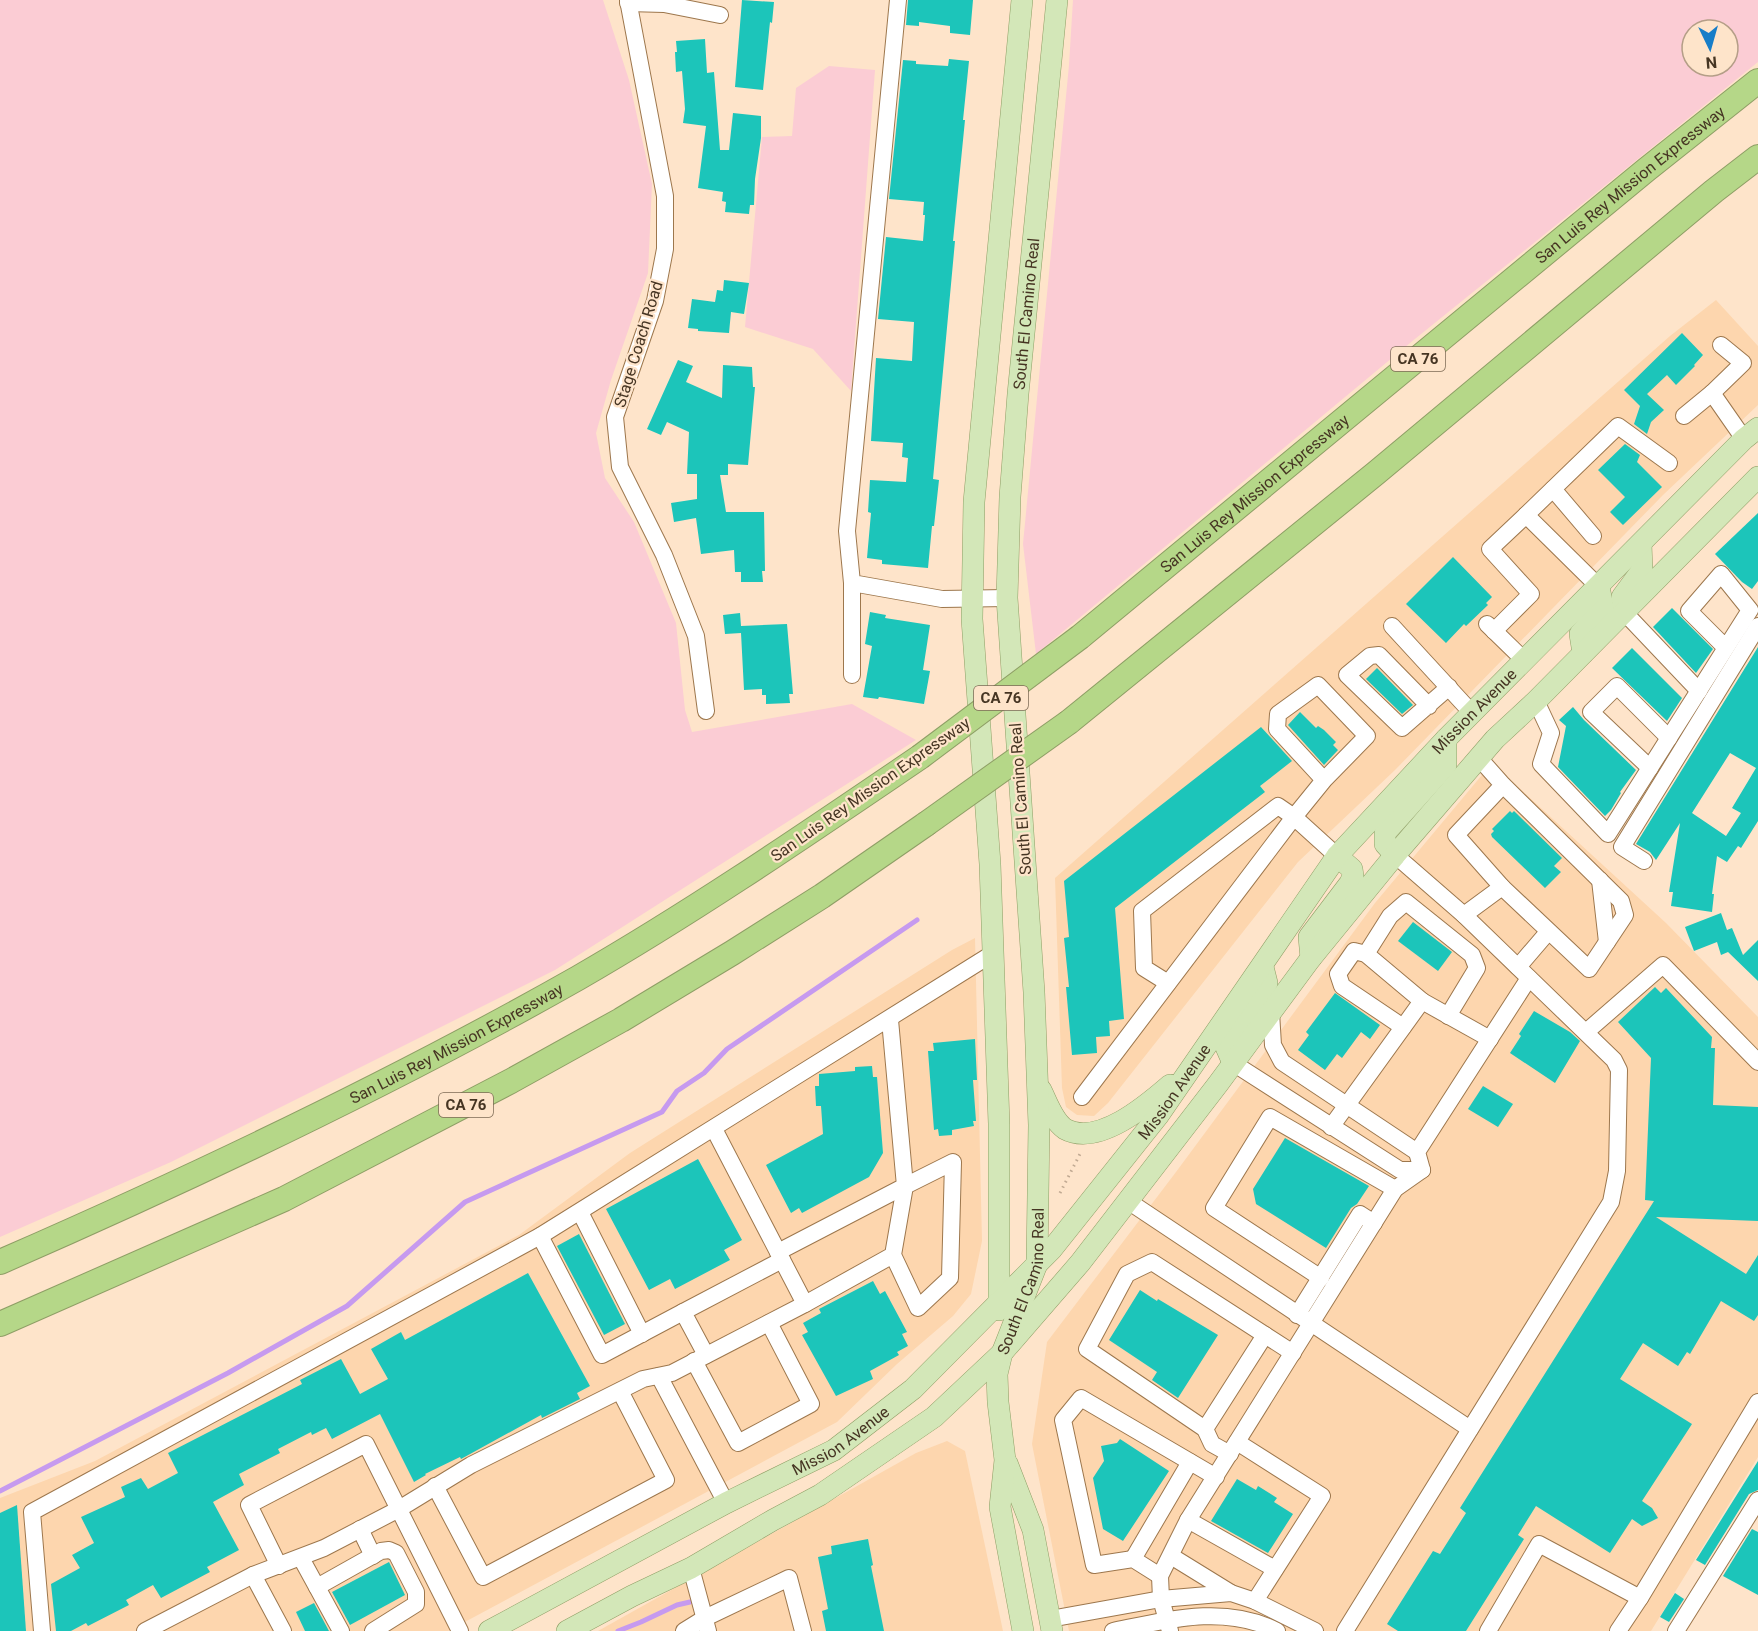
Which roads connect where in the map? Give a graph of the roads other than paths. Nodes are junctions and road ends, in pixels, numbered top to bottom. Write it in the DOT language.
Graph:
graph roads {
  1 [pos="898,0"];
  2 [pos="1022,0"];
  3 [pos="1057,0"];
  4 [pos="628,2"];
  5 [pos="720,15"];
  6 [pos="1758,81"];
  7 [pos="1758,157"];
  8 [pos="1721,345"];
  9 [pos="1712,393"];
  10 [pos="1684,416"];
  11 [pos="1751,433"];
  12 [pos="1669,464"];
  13 [pos="1758,477"];
  14 [pos="1552,489"];
  15 [pos="1526,515"];
  16 [pos="1593,536"];
  17 [pos="1641,544"];
  18 [pos="852,583"];
  19 [pos="1599,587"];
  20 [pos="1007,598"];
  21 [pos="972,600"];
  22 [pos="1624,612"];
  23 [pos="1392,626"];
  24 [pos="1758,626"];
  25 [pos="1726,648"];
  26 [pos="1583,653"];
  27 [pos="1525,661"];
  28 [pos="852,675"];
  29 [pos="1449,687"];
  30 [pos="1699,691"];
  31 [pos="1536,701"];
  32 [pos="1429,706"];
  33 [pos="706,711"];
  34 [pos="1472,713"];
  35 [pos="1669,738"];
  36 [pos="1446,739"];
  37 [pos="1479,758"];
  38 [pos="1650,768"];
  39 [pos="1324,780"];
  40 [pos="1503,785"];
  41 [pos="1294,817"];
  42 [pos="1395,855"];
  43 [pos="1337,856"];
  44 [pos="1644,861"];
  45 [pos="1502,887"];
  46 [pos="1464,915"];
  47 [pos="1548,932"];
  48 [pos="992,954"];
  49 [pos="1366,954"];
  50 [pos="1311,958"];
  51 [pos="1263,963"];
  52 [pos="1524,972"];
  53 [pos="1168,983"];
  54 [pos="1422,1001"];
  55 [pos="1271,1012"];
  56 [pos="1448,1016"];
  57 [pos="890,1020"];
  58 [pos="1403,1027"];
  59 [pos="1586,1032"];
  60 [pos="1490,1039"];
  61 [pos="1758,1062"];
  62 [pos="1196,1063"];
  63 [pos="1233,1063"];
  64 [pos="1037,1082"];
  65 [pos="1082,1097"];
  66 [pos="1346,1105"];
  67 [pos="1331,1127"];
  68 [pos="714,1129"];
  69 [pos="1417,1152"];
  70 [pos="1422,1170"];
  71 [pos="905,1186"];
  72 [pos="1395,1189"];
  73 [pos="1128,1201"];
  74 [pos="580,1212"];
  75 [pos="1374,1223"];
  76 [pos="540,1236"];
  77 [pos="893,1255"];
  78 [pos="780,1256"];
  79 [pos="0,1262"];
  80 [pos="1037,1264"];
  81 [pos="1320,1278"];
  82 [pos="998,1302"];
  83 [pos="806,1305"];
  84 [pos="683,1312"];
  85 [pos="1297,1315"];
  86 [pos="769,1323"];
  87 [pos="0,1324"];
  88 [pos="1312,1324"];
  89 [pos="642,1334"];
  90 [pos="1265,1335"];
  91 [pos="1002,1353"];
  92 [pos="1293,1353"];
  93 [pos="700,1358"];
  94 [pos="658,1376"];
  95 [pos="620,1391"];
  96 [pos="1758,1402"];
  97 [pos="1205,1429"];
  98 [pos="1470,1430"];
  99 [pos="1234,1448"];
  100 [pos="1005,1460"];
  101 [pos="1190,1462"];
  102 [pos="1216,1477"];
  103 [pos="435,1486"];
  104 [pos="1758,1500"];
  105 [pos="726,1503"];
  106 [pos="399,1509"];
  107 [pos="1188,1520"];
  108 [pos="1003,1524"];
  109 [pos="360,1529"];
  110 [pos="374,1556"];
  111 [pos="1171,1556"];
  112 [pos="301,1558"];
  113 [pos="1133,1559"];
  114 [pos="279,1566"];
  115 [pos="691,1568"];
  116 [pos="1275,1569"];
  117 [pos="253,1575"];
  118 [pos="1160,1576"];
  119 [pos="317,1587"];
  120 [pos="1231,1593"];
  121 [pos="1641,1598"];
  122 [pos="1161,1599"];
  123 [pos="1255,1601"];
  124 [pos="707,1625"];
  125 [pos="1169,1626"];
  126 [pos="1048,1627"];
  127 [pos="42,1631"];
  128 [pos="145,1631"];
  129 [pos="283,1631"];
  130 [pos="341,1631"];
  131 [pos="373,1631"];
  132 [pos="460,1631"];
  133 [pos="489,1631"];
  134 [pos="567,1631"];
  135 [pos="684,1631"];
  136 [pos="803,1631"];
  137 [pos="1023,1631"];
  138 [pos="1113,1631"];
  139 [pos="1277,1631"];
  140 [pos="1315,1631"];
  141 [pos="1345,1631"];
  142 [pos="1488,1631"];
  143 [pos="1618,1631"];
  144 [pos="1676,1631"];
  1 -- 18 [label="street"];
  2 -- 21 [label="main road, South El Camino Real"];
  3 -- 20 [label="main road, South El Camino Real"];
  4 -- 5 [label="street"];
  4 -- 33 [label="street, Stage Coach Road"];
  6 -- 79 [label="highway, San Luis Rey Mission Expressway / CA 76, bridge"];
  7 -- 87 [label="highway, CA 76, bridge"];
  8 -- 9 [label="street"];
  9 -- 10 [label="street"];
  9 -- 11 [label="street"];
  11 -- 17 [label="main road, Mission Avenue"];
  12 -- 14 [label="street"];
  13 -- 22 [label="main road, Mission Avenue"];
  14 -- 15 [label="street"];
  14 -- 16 [label="street"];
  15 -- 19 [label="street"];
  15 -- 27 [label="street"];
  17 -- 19 [label="main road, Mission Avenue"];
  17 -- 22 [label="main road"];
  18 -- 21 [label="street"];
  18 -- 28 [label="street"];
  19 -- 26 [label="main road"];
  19 -- 27 [label="main road, Mission Avenue"];
  20 -- 21 [label="street"];
  20 -- 64 [label="main road, South El Camino Real"];
  21 -- 48 [label="main road, South El Camino Real"];
  22 -- 26 [label="main road, Mission Avenue"];
  22 -- 30 [label="street"];
  23 -- 29 [label="street"];
  24 -- 44 [label="street"];
  25 -- 30 [label="street"];
  26 -- 31 [label="main road, Mission Avenue"];
  27 -- 34 [label="main road, Mission Avenue"];
  29 -- 32 [label="street"];
  29 -- 34 [label="street"];
  30 -- 35 [label="street"];
  31 -- 37 [label="main road, Mission Avenue"];
  31 -- 38 [label="street"];
  32 -- 32 [label="street"];
  34 -- 36 [label="main road, Mission Avenue"];
  35 -- 38 [label="street"];
  35 -- 38 [label="street"];
  36 -- 42 [label="main road"];
  36 -- 43 [label="main road, Mission Avenue"];
  37 -- 40 [label="street"];
  37 -- 42 [label="main road, Mission Avenue"];
  39 -- 39 [label="street"];
  39 -- 41 [label="street"];
  40 -- 45 [label="street"];
  40 -- 47 [label="street"];
  41 -- 43 [label="street"];
  41 -- 53 [label="street"];
  41 -- 53 [label="street"];
  42 -- 46 [label="street"];
  42 -- 50 [label="main road, Mission Avenue"];
  43 -- 50 [label="main road"];
  43 -- 51 [label="main road, Mission Avenue"];
  45 -- 46 [label="street"];
  45 -- 47 [label="street"];
  46 -- 52 [label="street"];
  47 -- 52 [label="street"];
  48 -- 57 [label="street"];
  48 -- 82 [label="main road, South El Camino Real"];
  49 -- 54 [label="street"];
  49 -- 56 [label="street"];
  49 -- 58 [label="street"];
  50 -- 55 [label="main road, Mission Avenue"];
  51 -- 62 [label="main road, Mission Avenue"];
  51 -- 63 [label="main road"];
  52 -- 59 [label="street"];
  52 -- 60 [label="street"];
  53 -- 65 [label="street"];
  54 -- 56 [label="street"];
  54 -- 58 [label="street"];
  55 -- 63 [label="main road, Mission Avenue"];
  55 -- 66 [label="street"];
  56 -- 60 [label="street"];
  57 -- 68 [label="street"];
  57 -- 71 [label="street"];
  58 -- 66 [label="street"];
  59 -- 61 [label="street"];
  59 -- 98 [label="street"];
  60 -- 69 [label="street"];
  62 -- 64 [label="main road"];
  62 -- 80 [label="main road, Mission Avenue"];
  63 -- 67 [label="street"];
  63 -- 73 [label="main road, Mission Avenue"];
  64 -- 80 [label="main road, South El Camino Real"];
  66 -- 67 [label="street"];
  66 -- 69 [label="street"];
  67 -- 70 [label="street"];
  68 -- 74 [label="street"];
  68 -- 78 [label="street"];
  69 -- 70 [label="street"];
  70 -- 72 [label="street"];
  71 -- 77 [label="street"];
  71 -- 77 [label="street"];
  71 -- 78 [label="street"];
  72 -- 75 [label="street"];
  72 -- 81 [label="street"];
  73 -- 85 [label="street"];
  73 -- 91 [label="main road, Mission Avenue"];
  74 -- 76 [label="street"];
  74 -- 89 [label="street"];
  75 -- 81 [label="street"];
  75 -- 88 [label="street"];
  76 -- 89 [label="street"];
  76 -- 127 [label="street"];
  77 -- 83 [label="street"];
  78 -- 83 [label="street"];
  78 -- 84 [label="street"];
  80 -- 82 [label="main road, Mission Avenue"];
  80 -- 91 [label="main road, South El Camino Real"];
  81 -- 85 [label="street"];
  82 -- 91 [label="main road, South El Camino Real"];
  82 -- 105 [label="main road, Mission Avenue"];
  83 -- 86 [label="street"];
  84 -- 89 [label="street"];
  84 -- 93 [label="street"];
  85 -- 88 [label="street"];
  86 -- 93 [label="street"];
  86 -- 93 [label="street"];
  88 -- 92 [label="street"];
  88 -- 98 [label="street"];
  90 -- 92 [label="street"];
  90 -- 97 [label="street"];
  90 -- 97 [label="street"];
  91 -- 100 [label="main road"];
  91 -- 115 [label="main road, Mission Avenue"];
  92 -- 99 [label="street"];
  93 -- 94 [label="street"];
  94 -- 95 [label="street"];
  94 -- 105 [label="street"];
  95 -- 103 [label="street"];
  95 -- 103 [label="street"];
  96 -- 121 [label="street"];
  97 -- 99 [label="street"];
  98 -- 141 [label="street"];
  99 -- 102 [label="street"];
  99 -- 116 [label="street"];
  100 -- 108 [label="main road"];
  100 -- 126 [label="main road"];
  101 -- 102 [label="street"];
  101 -- 113 [label="street"];
  101 -- 113 [label="street"];
  102 -- 107 [label="street"];
  103 -- 106 [label="street"];
  104 -- 144 [label="street"];
  105 -- 133 [label="main road, Mission Avenue"];
  106 -- 109 [label="street"];
  106 -- 114 [label="street"];
  106 -- 132 [label="street"];
  107 -- 111 [label="street"];
  107 -- 116 [label="street"];
  108 -- 126 [label="main road"];
  108 -- 137 [label="main road"];
  109 -- 110 [label="street"];
  109 -- 112 [label="street"];
  110 -- 119 [label="street"];
  110 -- 131 [label="street"];
  111 -- 118 [label="street"];
  111 -- 120 [label="street"];
  112 -- 114 [label="street"];
  112 -- 119 [label="street"];
  113 -- 118 [label="street"];
  114 -- 117 [label="street"];
  115 -- 124 [label="street"];
  115 -- 134 [label="main road, Mission Avenue"];
  116 -- 123 [label="street"];
  117 -- 128 [label="street"];
  117 -- 129 [label="street"];
  118 -- 122 [label="street"];
  119 -- 130 [label="street"];
  120 -- 122 [label="street"];
  120 -- 123 [label="street"];
  121 -- 142 [label="street"];
  121 -- 143 [label="street"];
  122 -- 125 [label="street"];
  122 -- 126 [label="street"];
  123 -- 140 [label="street"];
  124 -- 135 [label="street"];
  124 -- 136 [label="street"];
  125 -- 138 [label="street"];
  125 -- 139 [label="street"];
}
